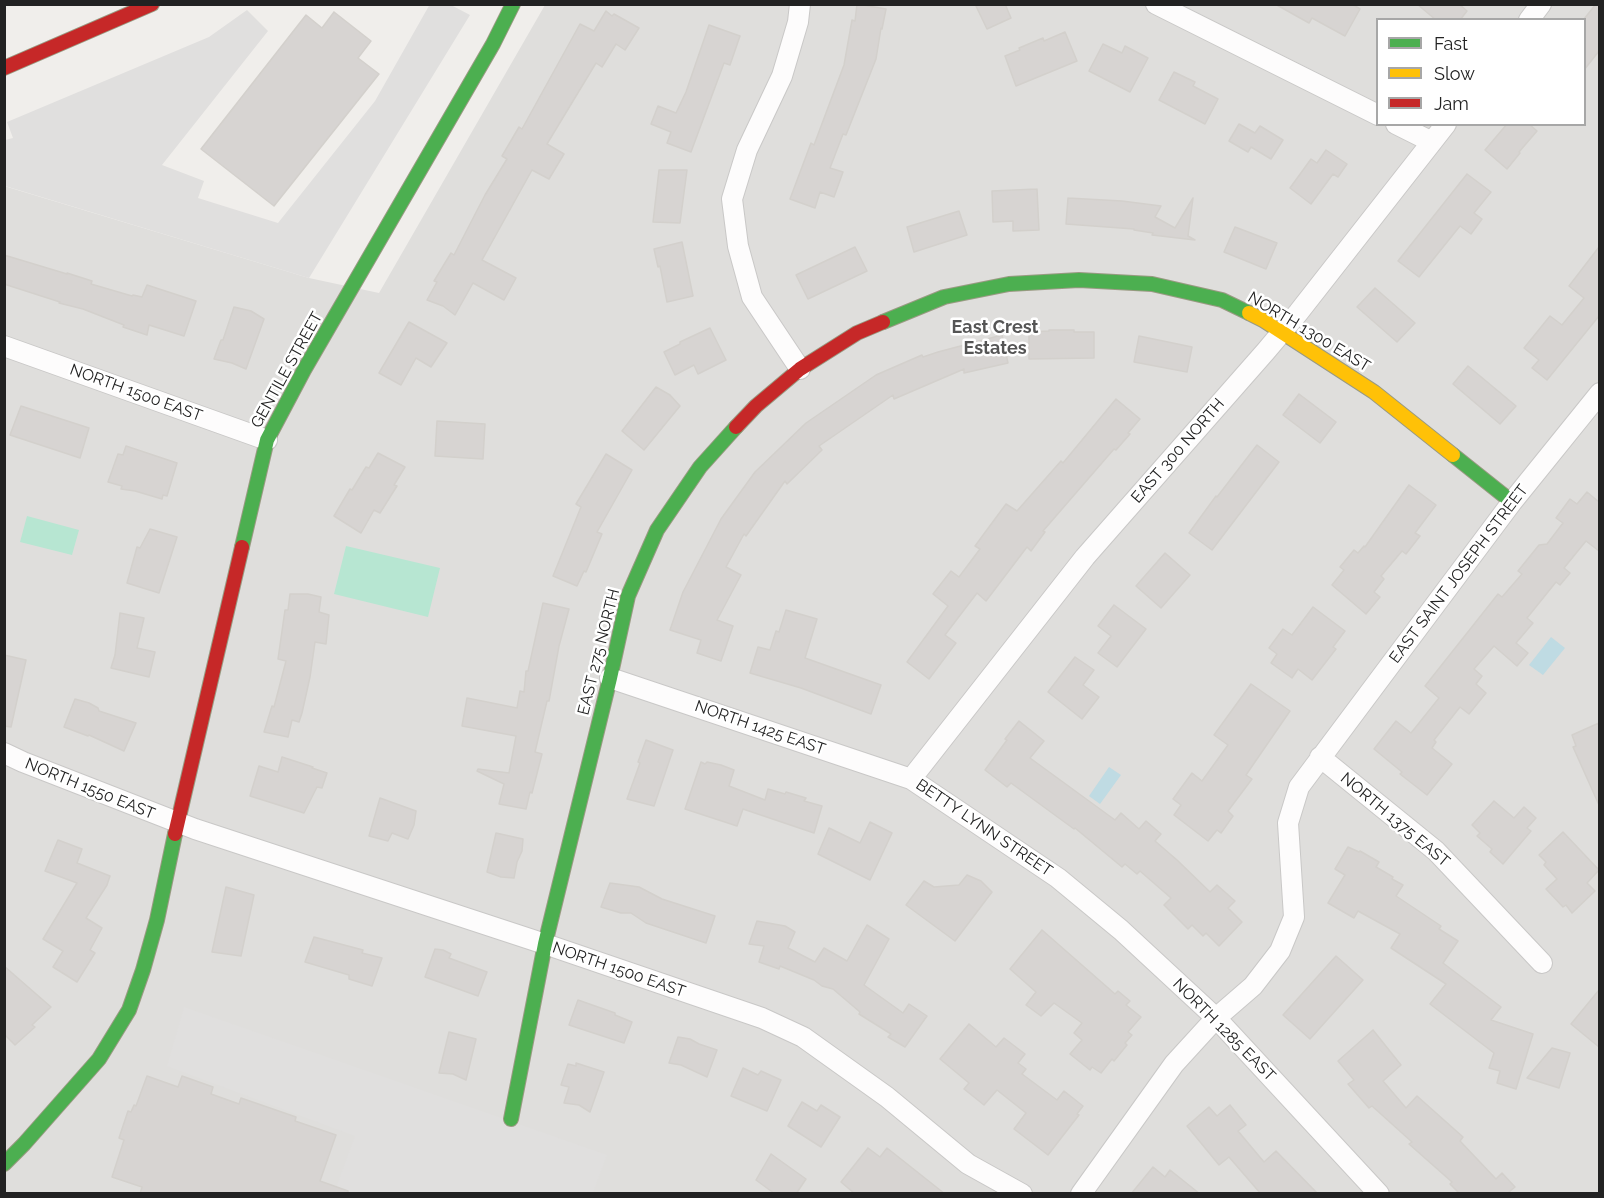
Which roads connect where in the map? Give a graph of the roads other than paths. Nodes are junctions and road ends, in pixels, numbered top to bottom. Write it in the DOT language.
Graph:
graph roads {
  1 [pos="152,4"];
  2 [pos="513,4"];
  3 [pos="800,4"];
  4 [pos="1156,4"];
  5 [pos="1541,4"];
  6 [pos="1530,18"];
  7 [pos="4,68"];
  8 [pos="1376,114"];
  9 [pos="1400,126"];
  10 [pos="1444,126"];
  11 [pos="1432,142"];
  12 [pos="944,297"];
  13 [pos="1282,332"];
  14 [pos="4,346"];
  15 [pos="800,369"];
  16 [pos="1599,393"];
  17 [pos="267,440"];
  18 [pos="1512,502"];
  19 [pos="610,678"];
  20 [pos="4,753"];
  21 [pos="1320,757"];
  22 [pos="911,779"];
  23 [pos="177,823"];
  24 [pos="1058,878"];
  25 [pos="545,944"];
  26 [pos="1542,963"];
  27 [pos="1216,1018"];
  28 [pos="511,1119"];
  29 [pos="4,1164"];
  30 [pos="1022,1194"];
  31 [pos="1081,1194"];
  32 [pos="1379,1194"];
  1 -- 7 [label="street"];
  2 -- 17 [label="street, GENTILE STREET"];
  3 -- 15 [label="street"];
  4 -- 8 [label="street"];
  5 -- 6 [label="street"];
  9 -- 11 [label="street"];
  10 -- 11 [label="street, EAST 300 NORTH"];
  11 -- 13 [label="street, EAST 300 NORTH"];
  12 -- 13 [label="street, NORTH 1300 EAST"];
  12 -- 15 [label="street, EAST 275 NORTH"];
  13 -- 18 [label="street, NORTH 1300 EAST"];
  13 -- 22 [label="street, EAST 300 NORTH"];
  14 -- 17 [label="street, NORTH 1500 EAST"];
  15 -- 19 [label="street, EAST 275 NORTH"];
  16 -- 18 [label="street, EAST SAINT JOSEPH STREET"];
  17 -- 23 [label="street, GENTILE STREET"];
  18 -- 21 [label="street, EAST SAINT JOSEPH STREET"];
  19 -- 22 [label="street, NORTH 1425 EAST"];
  19 -- 25 [label="street, EAST 275 NORTH"];
  20 -- 23 [label="street, NORTH 1550 EAST"];
  21 -- 26 [label="street, NORTH 1375 EAST"];
  21 -- 27 [label="street, EAST SAINT JOSEPH STREET"];
  22 -- 24 [label="street, BETTY LYNN STREET"];
  23 -- 25 [label="street, NORTH 1500 EAST"];
  23 -- 29 [label="street, GENTILE STREET"];
  24 -- 27 [label="street, NORTH 1285 EAST"];
  25 -- 28 [label="street, EAST 275 NORTH"];
  25 -- 30 [label="street, NORTH 1500 EAST"];
  27 -- 31 [label="street, EAST SAINT JOSEPH STREET"];
  27 -- 32 [label="street, NORTH 1285 EAST"];
}
